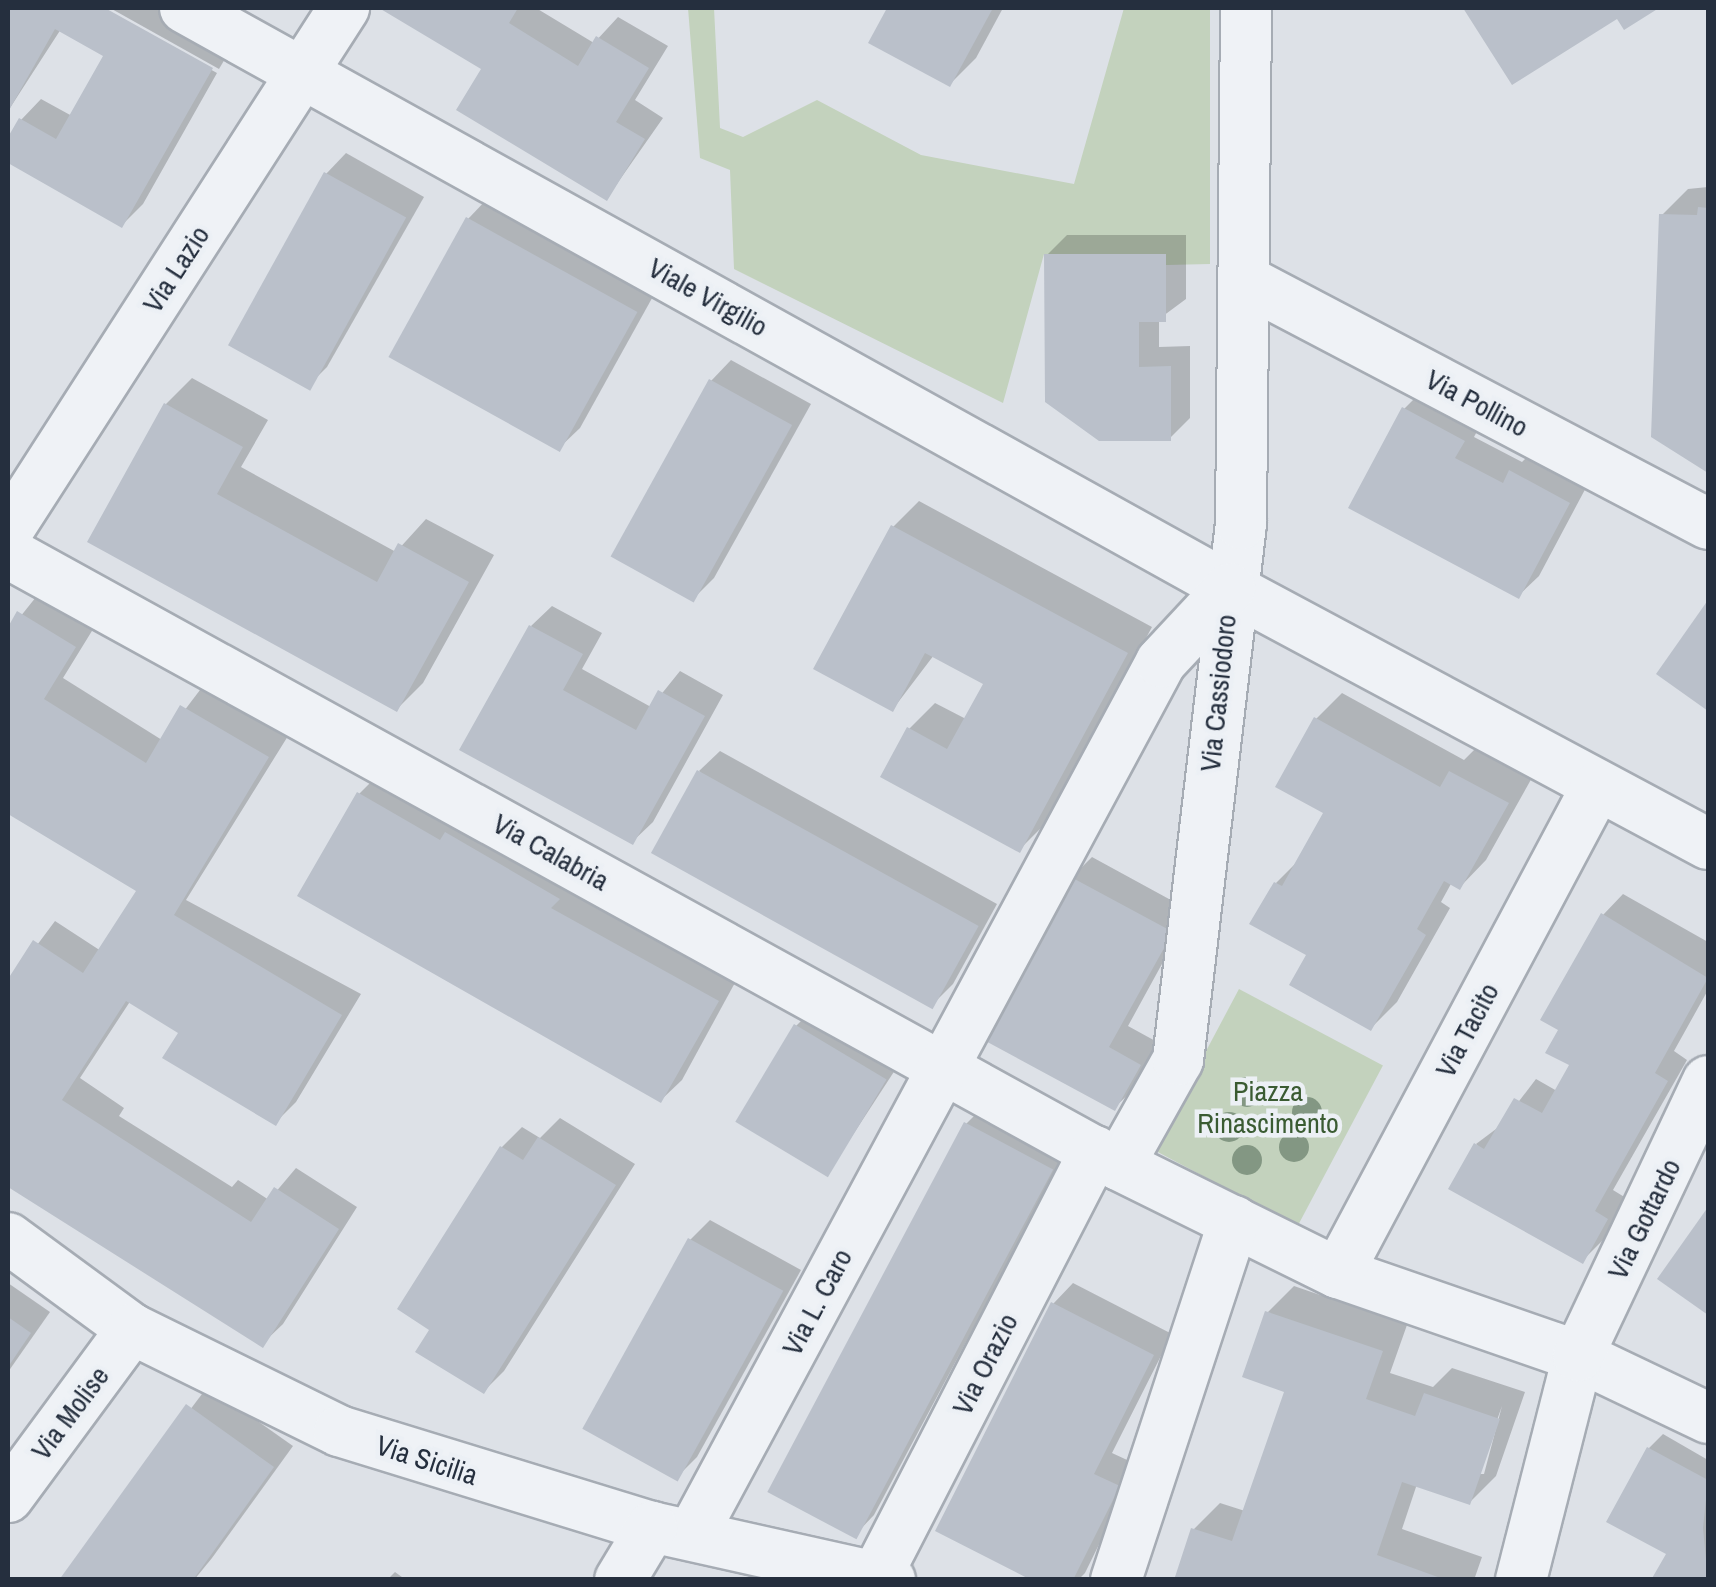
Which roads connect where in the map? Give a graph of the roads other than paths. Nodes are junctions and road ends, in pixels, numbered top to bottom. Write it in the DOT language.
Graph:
graph roads {
  1 [pos="185,8"];
  2 [pos="344,8"];
  3 [pos="1246,8"];
  4 [pos="304,70"];
  5 [pos="1246,281"];
  6 [pos="1708,524"];
  7 [pos="8,530"];
  8 [pos="8,553"];
  9 [pos="1230,588"];
  10 [pos="1596,788"];
  11 [pos="1708,844"];
  12 [pos="942,1068"];
  13 [pos="1708,1081"];
  14 [pos="1107,1158"];
  15 [pos="1234,1221"];
  16 [pos="8,1238"];
  17 [pos="1338,1273"];
  18 [pos="132,1328"];
  19 [pos="1578,1356"];
  20 [pos="1708,1418"];
  21 [pos="8,1497"];
  22 [pos="672,1531"];
  23 [pos="883,1578"];
  24 [pos="620,1580"];
  25 [pos="1116,1580"];
  26 [pos="1521,1580"];
  1 -- 4 [label="street, Viale Virgilio"];
  2 -- 4 [label="street, Via Lazio"];
  3 -- 5 [label="street"];
  4 -- 7 [label="street, Via Lazio"];
  4 -- 9 [label="street, Viale Virgilio"];
  5 -- 6 [label="street, Via Pollino"];
  5 -- 9 [label="street"];
  8 -- 12 [label="street, Via Calabria"];
  9 -- 10 [label="street, Viale Virgilio"];
  9 -- 12 [label="street, Via Cassiodoro"];
  9 -- 14 [label="street, Via Cassiodoro"];
  10 -- 11 [label="street, Viale Virgilio"];
  10 -- 17 [label="street, Via Tacito"];
  12 -- 14 [label="street, Via Calabria"];
  12 -- 22 [label="street, Via L. Caro"];
  13 -- 19 [label="street, Via Gottardo"];
  14 -- 15 [label="street"];
  14 -- 23 [label="street, Via Orazio"];
  15 -- 17 [label="street"];
  15 -- 25 [label="street"];
  16 -- 18 [label="street, Via Sicilia"];
  17 -- 19 [label="street"];
  18 -- 21 [label="street, Via Molise"];
  18 -- 22 [label="street, Via Sicilia"];
  19 -- 20 [label="street"];
  19 -- 26 [label="street, Via Gottardo"];
  22 -- 23 [label="street, Via Sicilia"];
  22 -- 24 [label="street, Via L. Caro"];
}
